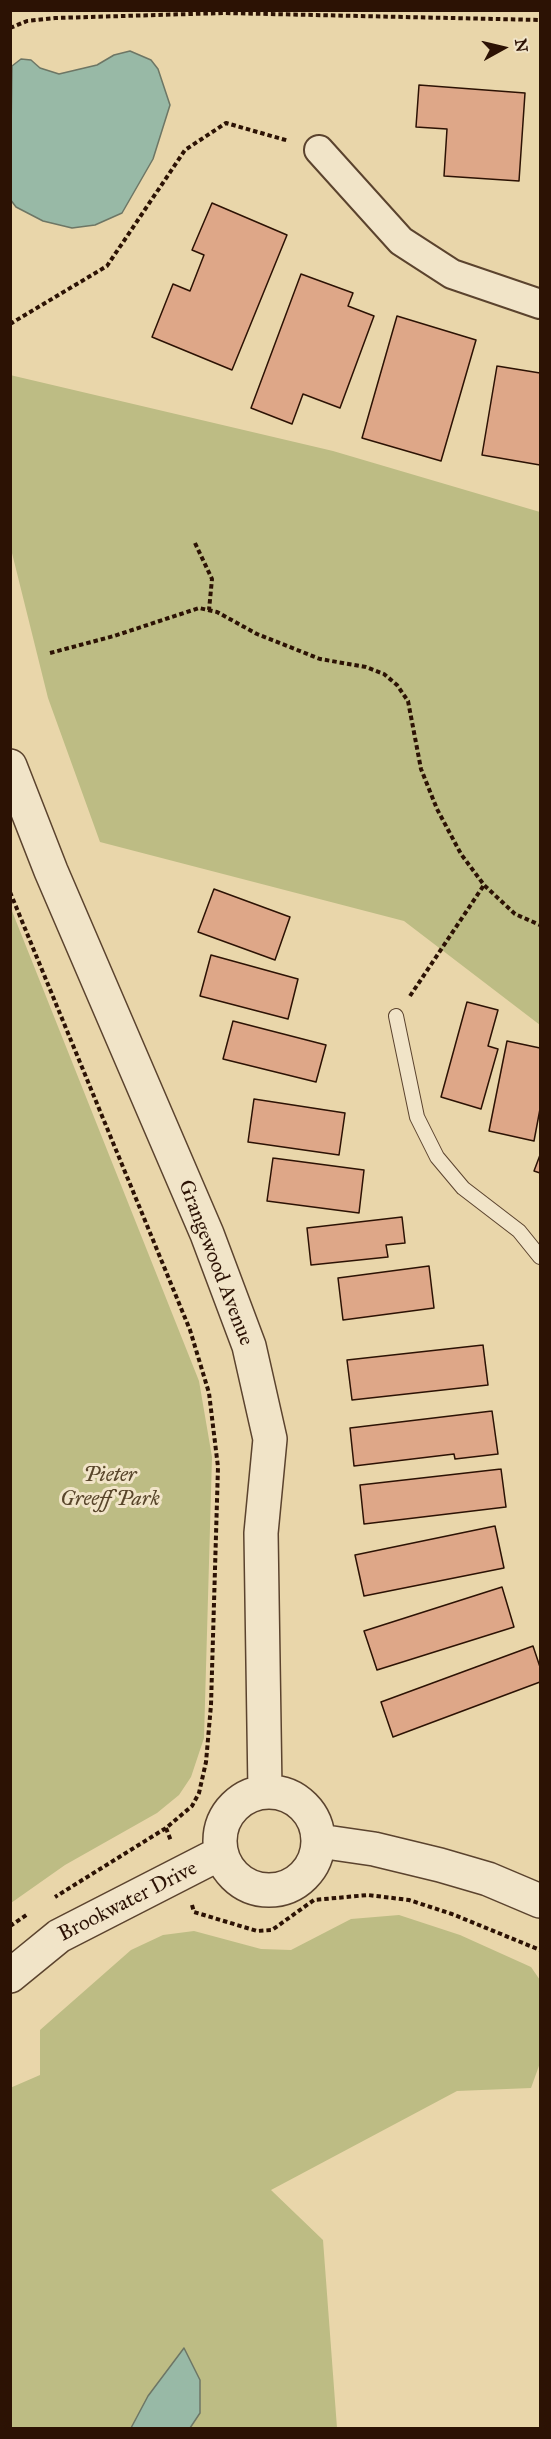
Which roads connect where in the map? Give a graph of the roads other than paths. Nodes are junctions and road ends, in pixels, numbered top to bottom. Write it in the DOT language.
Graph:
graph roads {
  1 [pos="319,150"];
  2 [pos="540,304"];
  3 [pos="10,766"];
  4 [pos="396,1016"];
  5 [pos="540,1257"];
  6 [pos="265,1791"];
  7 [pos="318,1841"];
  8 [pos="221,1853"];
  9 [pos="540,1901"];
  10 [pos="10,1976"];
  1 -- 2 [label="street"];
  3 -- 6 [label="street, Grangewood Avenue"];
  4 -- 5 [label="lane"];
  6 -- 7 [label="street"];
  6 -- 8 [label="street"];
  7 -- 8 [label="street"];
  7 -- 9 [label="street"];
  8 -- 10 [label="street, Brookwater Drive"];
}
